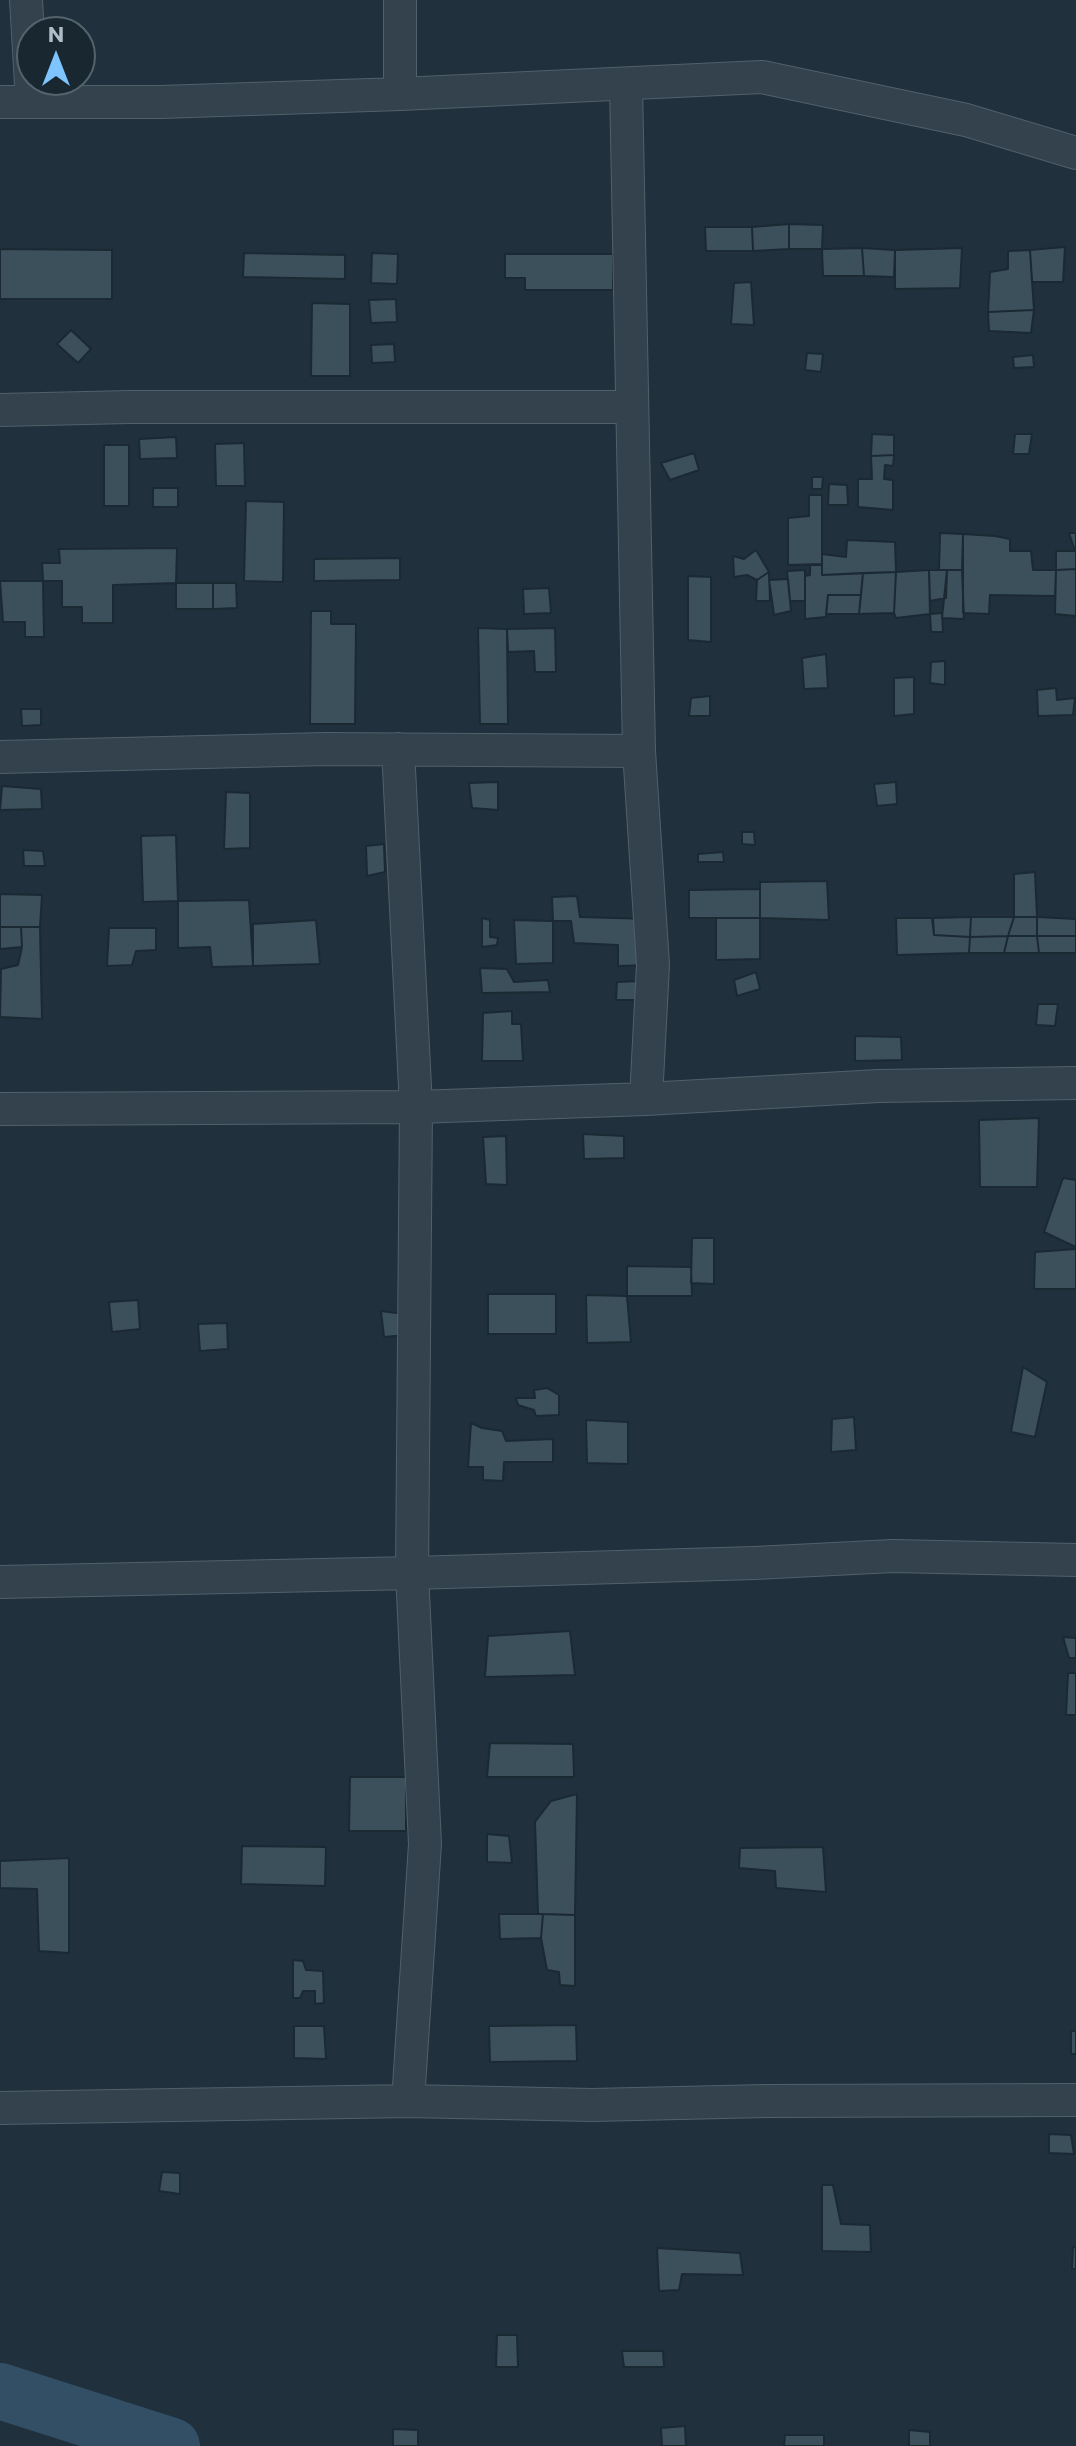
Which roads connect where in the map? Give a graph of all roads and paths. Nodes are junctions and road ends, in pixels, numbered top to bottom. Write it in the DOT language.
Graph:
graph roads {
  1 [pos="26,0"];
  2 [pos="400,0"];
  3 [pos="626,84"];
  4 [pos="400,94"];
  5 [pos="0,102"];
  6 [pos="32,102"];
  7 [pos="1076,153"];
  8 [pos="632,407"];
  9 [pos="0,410"];
  10 [pos="398,749"];
  11 [pos="639,751"];
  12 [pos="0,757"];
  13 [pos="1076,1083"];
  14 [pos="646,1099"];
  15 [pos="416,1107"];
  16 [pos="0,1109"];
  17 [pos="1076,1560"];
  18 [pos="412,1573"];
  19 [pos="0,1582"];
  20 [pos="1076,2100"];
  21 [pos="408,2101"];
  22 [pos="0,2108"];
  1 -- 6 [label="street"];
  2 -- 4 [label="street"];
  3 -- 4 [label="street"];
  3 -- 7 [label="street"];
  3 -- 8 [label="street"];
  4 -- 6 [label="street"];
  5 -- 6 [label="street"];
  8 -- 9 [label="street"];
  8 -- 11 [label="street"];
  10 -- 11 [label="street"];
  10 -- 12 [label="street"];
  10 -- 15 [label="street"];
  11 -- 14 [label="street"];
  13 -- 14 [label="street"];
  14 -- 15 [label="street"];
  15 -- 16 [label="street"];
  15 -- 18 [label="street"];
  17 -- 18 [label="street"];
  18 -- 19 [label="street"];
  18 -- 21 [label="street"];
  20 -- 21 [label="street"];
  21 -- 22 [label="street"];
}
